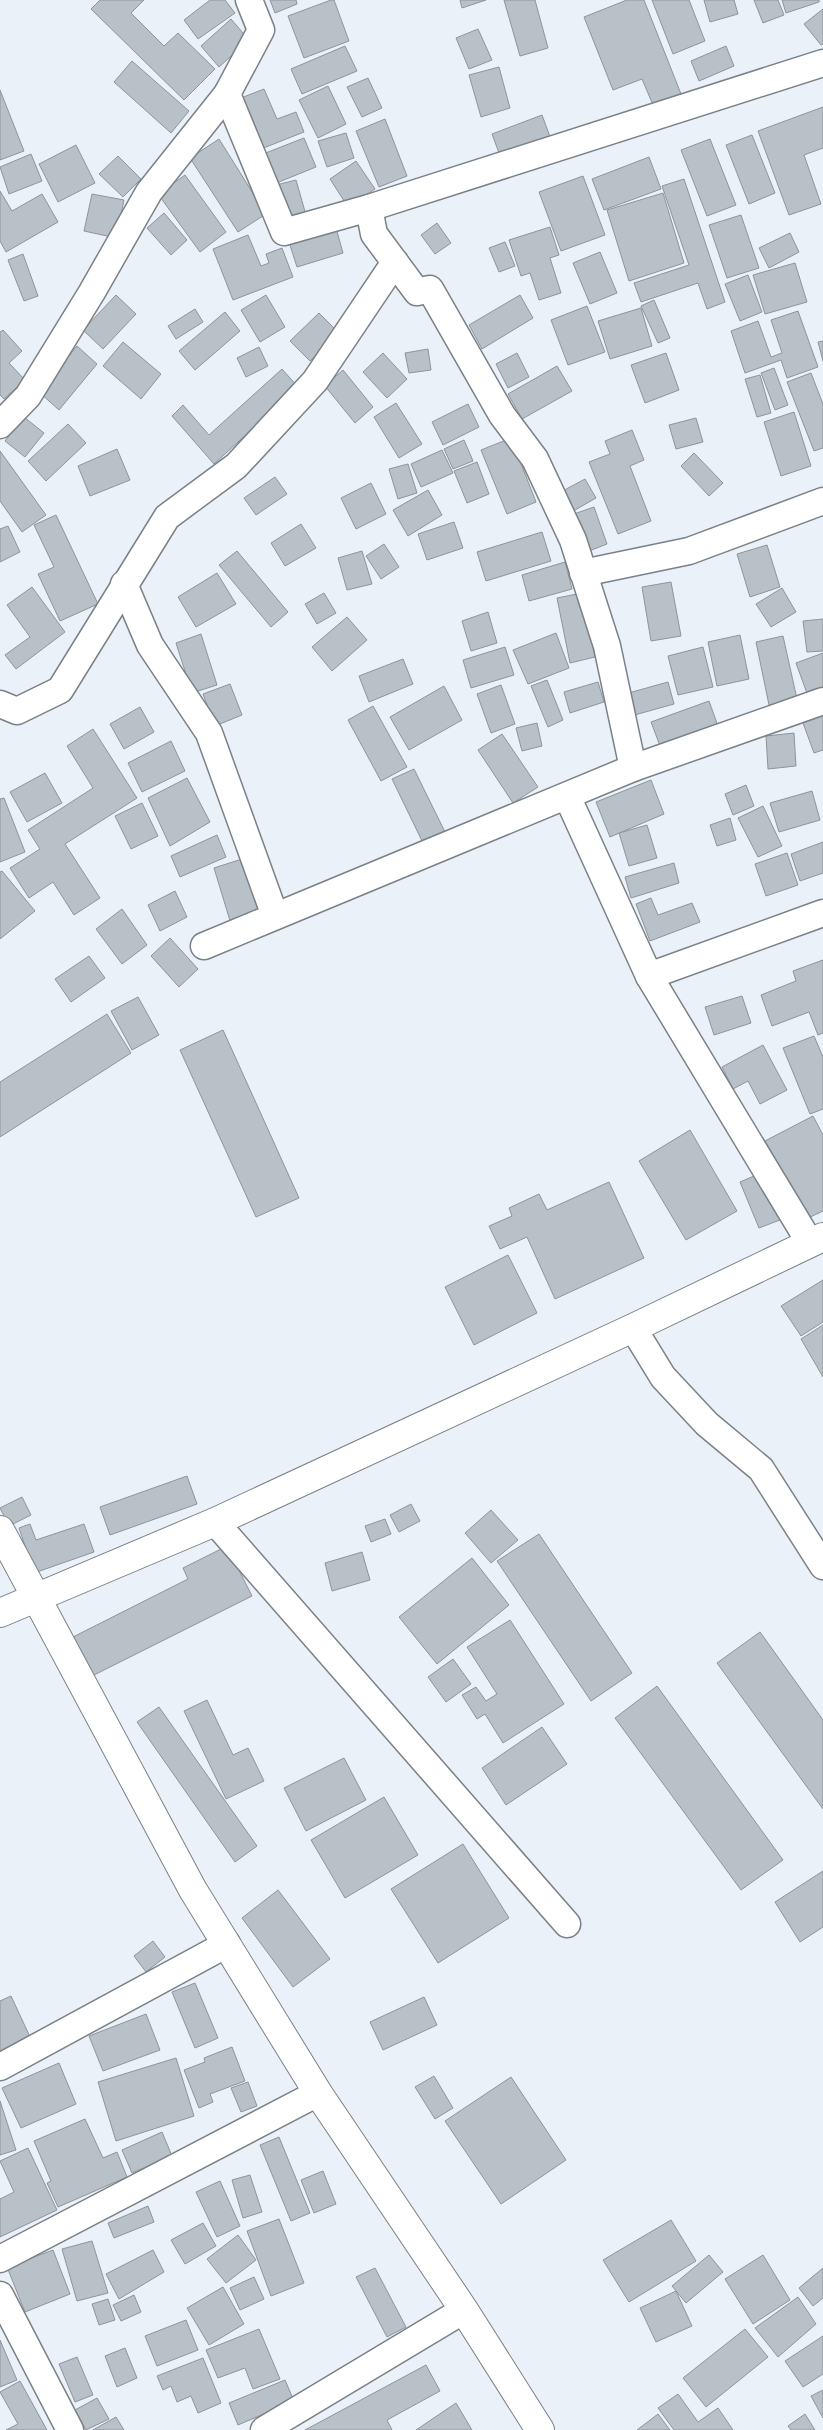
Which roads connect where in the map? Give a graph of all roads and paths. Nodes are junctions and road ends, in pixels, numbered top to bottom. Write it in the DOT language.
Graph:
graph roads {
  1 [pos="249,0"];
  2 [pos="823,63"];
  3 [pos="227,94"];
  4 [pos="369,208"];
  5 [pos="395,262"];
  6 [pos="0,425"];
  7 [pos="823,501"];
  8 [pos="583,573"];
  9 [pos="124,584"];
  10 [pos="823,701"];
  11 [pos="0,704"];
  12 [pos="633,768"];
  13 [pos="567,796"];
  14 [pos="823,913"];
  15 [pos="275,916"];
  16 [pos="204,946"];
  17 [pos="649,976"];
  18 [pos="816,1240"];
  19 [pos="634,1328"];
  20 [pos="215,1522"];
  21 [pos="0,1530"];
  22 [pos="823,1566"];
  23 [pos="37,1598"];
  24 [pos="0,1613"];
  25 [pos="567,1924"];
  26 [pos="227,1944"];
  27 [pos="0,2067"];
  28 [pos="318,2093"];
  29 [pos="0,2260"];
  30 [pos="0,2295"];
  31 [pos="464,2310"];
  32 [pos="70,2430"];
  33 [pos="264,2430"];
  34 [pos="540,2430"];
  1 -- 3 [label="street"];
  2 -- 4 [label="street"];
  3 -- 4 [label="street"];
  3 -- 6 [label="street"];
  4 -- 5 [label="street"];
  5 -- 8 [label="street"];
  5 -- 9 [label="street"];
  7 -- 8 [label="street"];
  8 -- 12 [label="street"];
  9 -- 11 [label="street"];
  9 -- 15 [label="street"];
  10 -- 12 [label="street"];
  12 -- 13 [label="street"];
  13 -- 15 [label="street"];
  13 -- 17 [label="street"];
  14 -- 17 [label="street"];
  15 -- 16 [label="street"];
  17 -- 18 [label="street"];
  18 -- 19 [label="street"];
  19 -- 20 [label="street"];
  19 -- 22 [label="street"];
  20 -- 23 [label="street"];
  20 -- 25 [label="street"];
  21 -- 23 [label="street"];
  23 -- 24 [label="street"];
  23 -- 26 [label="street"];
  26 -- 27 [label="street"];
  26 -- 28 [label="street"];
  28 -- 29 [label="street"];
  28 -- 31 [label="street"];
  30 -- 32 [label="street"];
  31 -- 33 [label="street"];
  31 -- 34 [label="street"];
}
